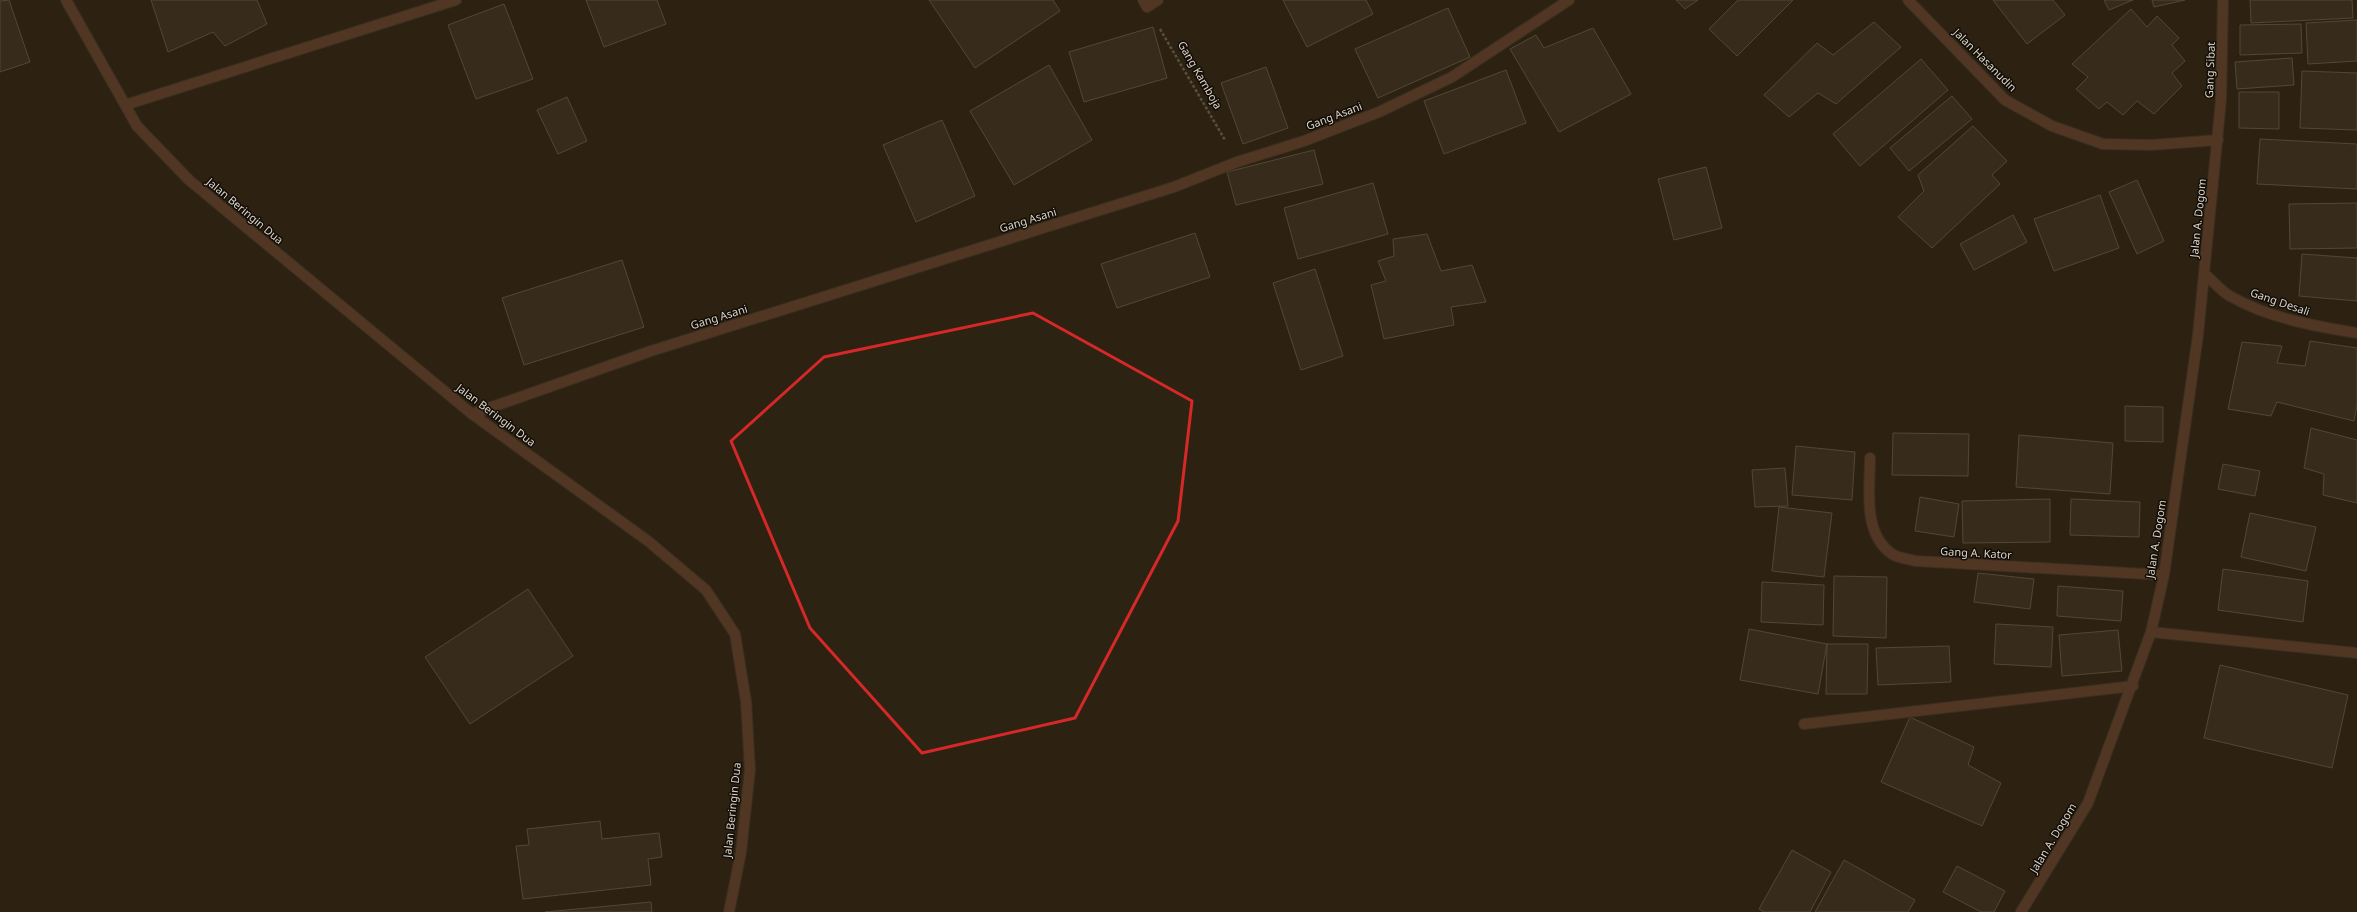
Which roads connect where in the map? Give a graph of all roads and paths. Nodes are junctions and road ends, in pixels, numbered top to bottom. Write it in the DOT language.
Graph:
graph roads {
  1 [pos="66,0"];
  2 [pos="456,0"];
  3 [pos="1158,0"];
  4 [pos="1569,0"];
  5 [pos="1908,0"];
  6 [pos="2223,0"];
  7 [pos="1145,3"];
  8 [pos="125,105"];
  9 [pos="2218,140"];
  10 [pos="1237,162"];
  11 [pos="2204,274"];
  12 [pos="2357,332"];
  13 [pos="472,414"];
  14 [pos="1870,458"];
  15 [pos="2164,575"];
  16 [pos="2151,632"];
  17 [pos="2357,652"];
  18 [pos="2133,686"];
  19 [pos="1804,724"];
  20 [pos="729,912"];
  21 [pos="2021,912"];
  1 -- 8 [label="street, Jalan Beringin Dua"];
  2 -- 8 [label="street"];
  3 -- 7 [label="street"];
  4 -- 10 [label="street, Gang Asani"];
  5 -- 9 [label="street, Jalan Hasanudin"];
  6 -- 9 [label="street, Gang Sibat"];
  7 -- 10 [label="path, Gang Kamboja"];
  8 -- 13 [label="street, Jalan Beringin Dua"];
  9 -- 11 [label="street, Jalan A. Dogom"];
  10 -- 13 [label="street, Gang Asani"];
  11 -- 12 [label="street, Gang Desali"];
  11 -- 15 [label="street, Jalan A. Dogom"];
  13 -- 20 [label="street, Jalan Beringin Dua"];
  14 -- 15 [label="street, Gang A. Kator"];
  15 -- 16 [label="street, Jalan A. Dogom"];
  16 -- 17 [label="street"];
  16 -- 18 [label="street, Jalan A. Dogom"];
  18 -- 19 [label="street"];
  18 -- 21 [label="street, Jalan A. Dogom"];
}
